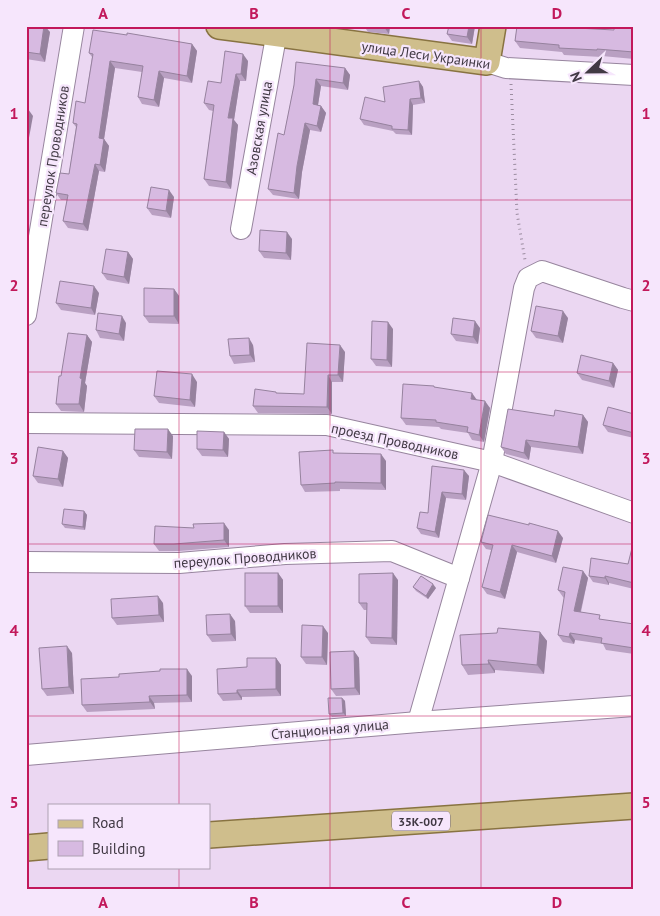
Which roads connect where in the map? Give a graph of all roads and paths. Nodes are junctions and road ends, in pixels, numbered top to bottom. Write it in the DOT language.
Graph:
graph roads {
  1 [pos="74,26"];
  2 [pos="220,26"];
  3 [pos="493,26"];
  4 [pos="277,30"];
  5 [pos="498,65"];
  6 [pos="634,75"];
  7 [pos="241,229"];
  8 [pos="527,269"];
  9 [pos="634,301"];
  10 [pos="26,315"];
  11 [pos="26,423"];
  12 [pos="492,462"];
  13 [pos="634,513"];
  14 [pos="26,562"];
  15 [pos="459,578"];
  16 [pos="634,706"];
  17 [pos="418,722"];
  18 [pos="26,755"];
  19 [pos="634,806"];
  20 [pos="210,836"];
  21 [pos="48,846"];
  22 [pos="26,848"];
  1 -- 10 [label="street, переулок Проводников"];
  2 -- 4 [label="main road, улица Леси Украинки"];
  3 -- 5 [label="main road"];
  4 -- 5 [label="main road, улица Леси Украинки"];
  4 -- 7 [label="street, Азовская улица"];
  5 -- 6 [label="street, улица Леси Украинки"];
  5 -- 8 [label="path"];
  8 -- 9 [label="street"];
  8 -- 12 [label="street"];
  11 -- 12 [label="street, проезд Проводников"];
  12 -- 13 [label="street, проезд Проводников"];
  12 -- 15 [label="street"];
  14 -- 15 [label="street, переулок Проводников"];
  15 -- 17 [label="street"];
  16 -- 17 [label="street, Станционная улица"];
  17 -- 18 [label="street, Станционная улица"];
  19 -- 20 [label="main road, 35К-007"];
  21 -- 22 [label="main road"];
}
